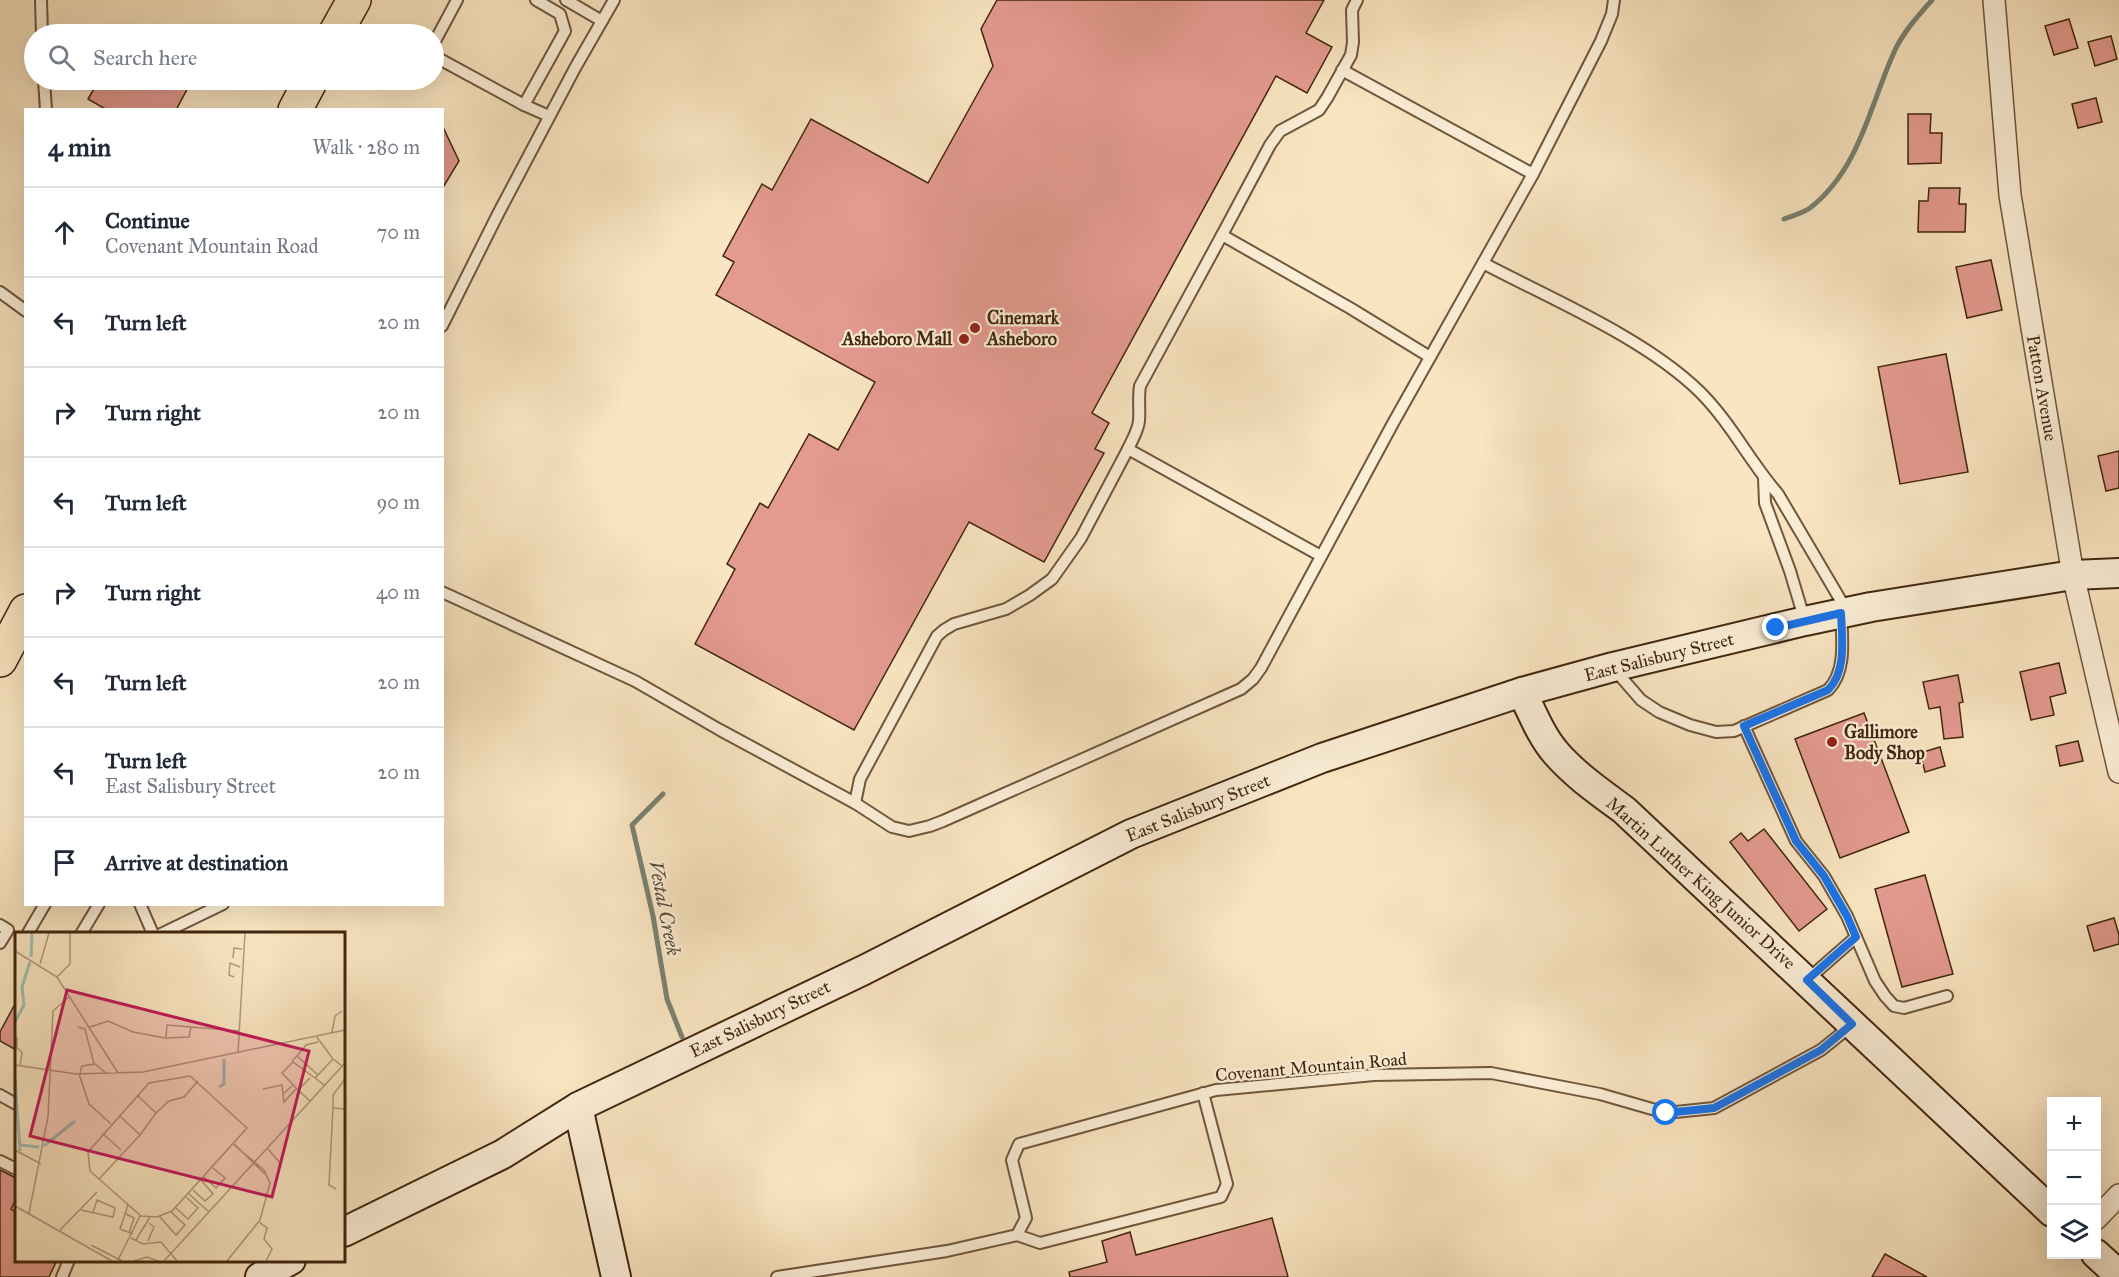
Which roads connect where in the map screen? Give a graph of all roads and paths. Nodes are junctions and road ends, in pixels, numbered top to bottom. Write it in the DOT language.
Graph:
graph roads {
  1 [pos="41,0"];
  2 [pos="354,0"];
  3 [pos="457,0"];
  4 [pos="536,0"];
  5 [pos="566,0"];
  6 [pos="614,0"];
  7 [pos="1357,0"];
  8 [pos="1614,0"];
  9 [pos="1994,0"];
  10 [pos="602,21"];
  11 [pos="42,24"];
  12 [pos="341,24"];
  13 [pos="444,24"];
  14 [pos="444,61"];
  15 [pos="1342,70"];
  16 [pos="45,90"];
  17 [pos="306,90"];
  18 [pos="524,105"];
  19 [pos="46,108"];
  20 [pos="296,108"];
  21 [pos="549,116"];
  22 [pos="1533,174"];
  23 [pos="1222,235"];
  24 [pos="1483,263"];
  25 [pos="0,292"];
  26 [pos="24,309"];
  27 [pos="444,322"];
  28 [pos="1430,357"];
  29 [pos="1128,449"];
  30 [pos="1764,478"];
  31 [pos="1321,556"];
  32 [pos="2119,573"];
  33 [pos="2073,575"];
  34 [pos="444,593"];
  35 [pos="1844,613"];
  36 [pos="24,615"];
  37 [pos="1805,621"];
  38 [pos="0,660"];
  39 [pos="1613,667"];
  40 [pos="1522,692"];
  41 [pos="1744,726"];
  42 [pos="2119,772"];
  43 [pos="855,803"];
  44 [pos="44,906"];
  45 [pos="98,906"];
  46 [pos="141,906"];
  47 [pos="219,906"];
  48 [pos="4,927"];
  49 [pos="25,932"];
  50 [pos="30,932"];
  51 [pos="82,932"];
  52 [pos="153,932"];
  53 [pos="163,932"];
  54 [pos="1856,937"];
  55 [pos="0,943"];
  56 [pos="1807,980"];
  57 [pos="1947,996"];
  58 [pos="1852,1024"];
  59 [pos="1203,1093"];
  60 [pos="0,1095"];
  61 [pos="15,1103"];
  62 [pos="578,1107"];
  63 [pos="0,1161"];
  64 [pos="15,1168"];
  65 [pos="2119,1195"];
  66 [pos="2047,1207"];
  67 [pos="2101,1215"];
  68 [pos="345,1232"];
  69 [pos="1017,1235"];
  70 [pos="2101,1258"];
  71 [pos="68,1262"];
  72 [pos="287,1262"];
  73 [pos="2119,1275"];
  74 [pos="62,1277"];
  75 [pos="260,1277"];
  76 [pos="616,1277"];
  77 [pos="777,1277"];
  1 -- 11 [label="lane"];
  2 -- 12 [label="main road"];
  3 -- 13 [label="lane"];
  4 -- 18 [label="lane"];
  5 -- 10 [label="lane"];
  6 -- 10 [label="lane"];
  7 -- 15 [label="lane"];
  8 -- 22 [label="lane"];
  9 -- 33 [label="street, Patton Avenue"];
  10 -- 21 [label="lane"];
  14 -- 18 [label="lane"];
  15 -- 22 [label="lane"];
  15 -- 23 [label="lane"];
  16 -- 19 [label="lane"];
  17 -- 20 [label="main road"];
  18 -- 21 [label="lane"];
  21 -- 27 [label="lane"];
  22 -- 24 [label="lane"];
  23 -- 28 [label="lane"];
  23 -- 29 [label="lane"];
  24 -- 28 [label="lane"];
  24 -- 30 [label="lane"];
  25 -- 26 [label="lane"];
  28 -- 31 [label="lane"];
  29 -- 31 [label="lane"];
  29 -- 43 [label="lane"];
  30 -- 35 [label="lane"];
  30 -- 37 [label="lane"];
  31 -- 43 [label="lane"];
  32 -- 33 [label="main road, East Salisbury Street"];
  33 -- 35 [label="main road, East Salisbury Street"];
  33 -- 42 [label="street, Patton Avenue"];
  34 -- 43 [label="lane"];
  35 -- 37 [label="main road, East Salisbury Street"];
  35 -- 41 [label="lane"];
  36 -- 38 [label="main road"];
  37 -- 39 [label="main road, East Salisbury Street"];
  39 -- 40 [label="main road, East Salisbury Street"];
  39 -- 41 [label="lane"];
  40 -- 56 [label="main road, Martin Luther King Junior Drive"];
  40 -- 62 [label="main road, East Salisbury Street"];
  41 -- 54 [label="lane"];
  44 -- 50 [label="lane"];
  45 -- 51 [label="lane"];
  46 -- 52 [label="lane"];
  47 -- 53 [label="lane"];
  48 -- 49 [label="lane"];
  48 -- 55 [label="lane"];
  54 -- 56 [label="lane"];
  54 -- 57 [label="lane"];
  56 -- 58 [label="main road, Martin Luther King Junior Drive"];
  58 -- 59 [label="lane, Covenant Mountain Road"];
  58 -- 66 [label="main road, Martin Luther King Junior Drive"];
  59 -- 69 [label="lane, Covenant Mountain Road"];
  59 -- 69 [label="lane"];
  60 -- 61 [label="lane"];
  62 -- 68 [label="main road, East Salisbury Street"];
  62 -- 76 [label="main road"];
  63 -- 64 [label="lane"];
  65 -- 67 [label="street"];
  69 -- 77 [label="lane"];
  70 -- 73 [label="main road"];
  71 -- 74 [label="lane"];
  72 -- 75 [label="main road"];
}
